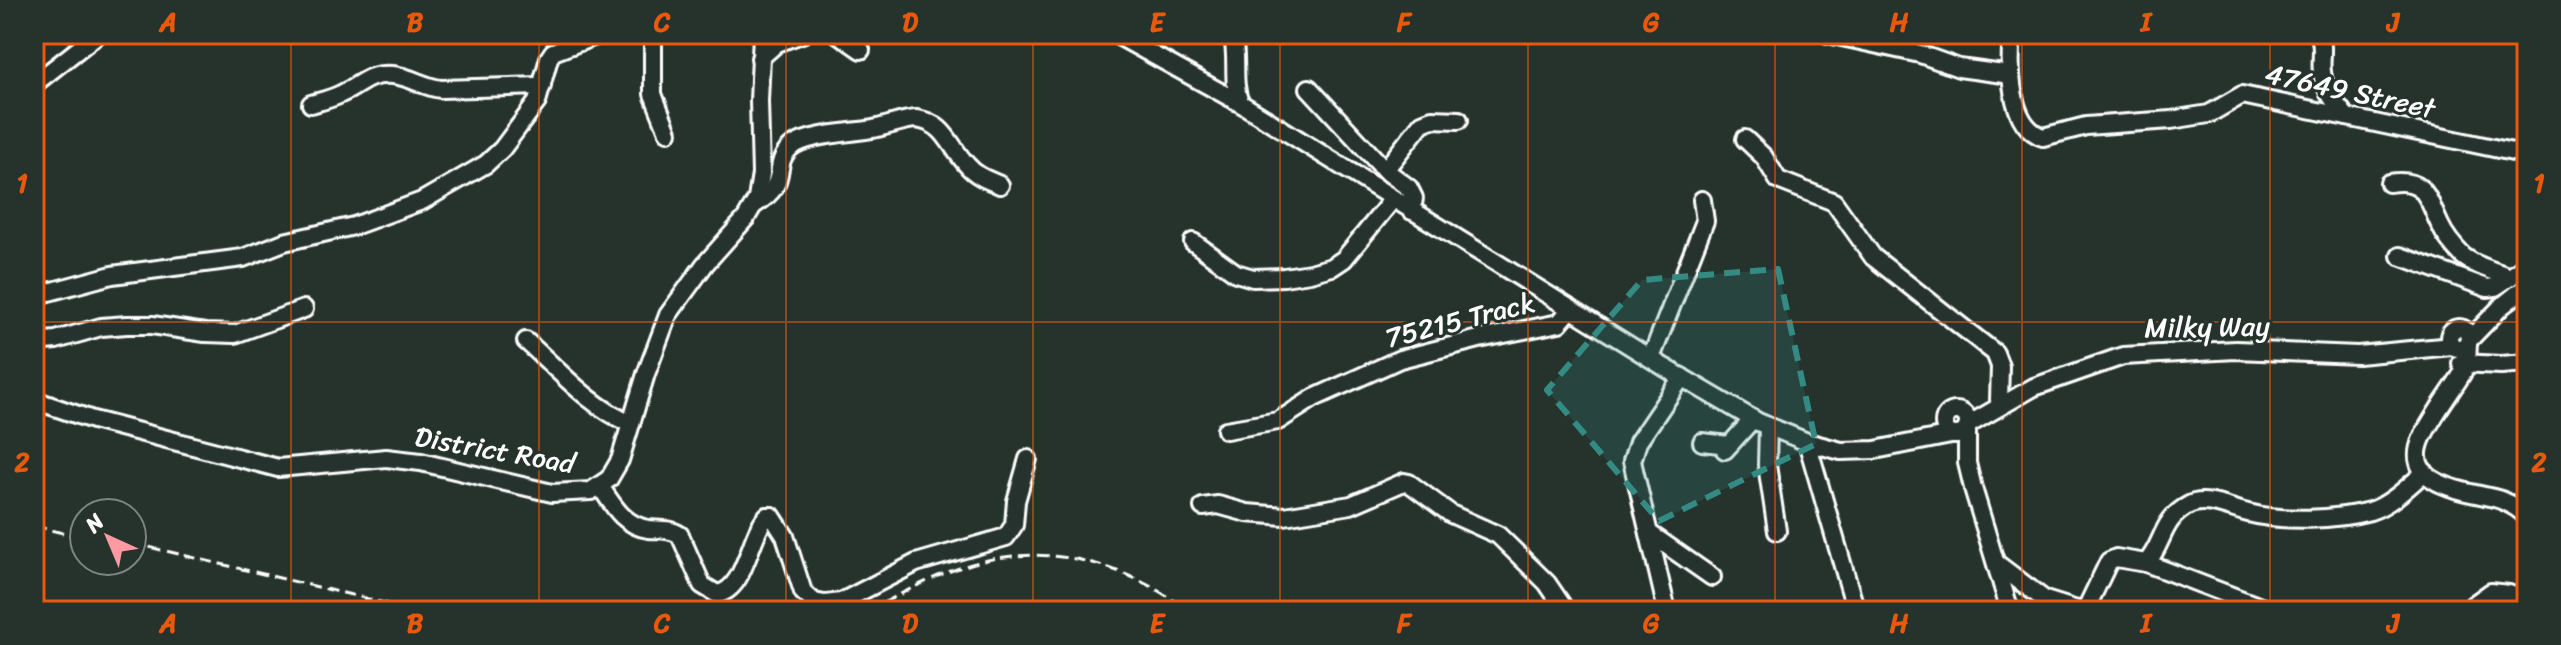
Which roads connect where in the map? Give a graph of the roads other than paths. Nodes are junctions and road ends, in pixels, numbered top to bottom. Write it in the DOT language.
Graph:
graph roads {
  1 [pos="98,34"];
  2 [pos="601,34"];
  3 [pos="653,34"];
  4 [pos="762,34"];
  5 [pos="802,34"];
  6 [pos="838,34"];
  7 [pos="1115,34"];
  8 [pos="1232,34"];
  9 [pos="1828,34"];
  10 [pos="2012,34"];
  11 [pos="2319,34"];
  12 [pos="861,50"];
  13 [pos="760,58"];
  14 [pos="2011,75"];
  15 [pos="34,84"];
  16 [pos="542,86"];
  17 [pos="1309,88"];
  18 [pos="1240,103"];
  19 [pos="311,104"];
  20 [pos="2347,117"];
  21 [pos="1459,120"];
  22 [pos="668,132"];
  23 [pos="1745,139"];
  24 [pos="2527,155"];
  25 [pos="1385,170"];
  26 [pos="2389,183"];
  27 [pos="1000,185"];
  28 [pos="1393,199"];
  29 [pos="1702,200"];
  30 [pos="754,205"];
  31 [pos="1412,211"];
  32 [pos="1193,242"];
  33 [pos="2400,256"];
  34 [pos="2527,265"];
  35 [pos="2510,277"];
  36 [pos="2527,286"];
  37 [pos="34,296"];
  38 [pos="304,309"];
  39 [pos="1571,309"];
  40 [pos="526,341"];
  41 [pos="34,342"];
  42 [pos="2460,348"];
  43 [pos="1651,358"];
  44 [pos="2527,363"];
  45 [pos="1682,377"];
  46 [pos="2021,394"];
  47 [pos="34,400"];
  48 [pos="1999,400"];
  49 [pos="1951,413"];
  50 [pos="1761,422"];
  51 [pos="631,424"];
  52 [pos="1226,430"];
  53 [pos="1960,430"];
  54 [pos="1702,442"];
  55 [pos="1807,442"];
  56 [pos="1904,443"];
  57 [pos="1028,459"];
  58 [pos="2425,472"];
  59 [pos="600,486"];
  60 [pos="1203,507"];
  61 [pos="2527,517"];
  62 [pos="1777,531"];
  63 [pos="1649,533"];
  64 [pos="1995,562"];
  65 [pos="2146,563"];
  66 [pos="1712,577"];
  67 [pos="2527,601"];
  68 [pos="2471,608"];
  69 [pos="1566,611"];
  70 [pos="1667,611"];
  71 [pos="1856,611"];
  72 [pos="2010,611"];
  73 [pos="2083,611"];
  74 [pos="2271,611"];
  1 -- 15 [label="street"];
  2 -- 16 [label="street"];
  3 -- 22 [label="street"];
  4 -- 13 [label="street, District Road"];
  5 -- 13 [label="street"];
  6 -- 12 [label="street"];
  7 -- 18 [label="street, Milky Way"];
  8 -- 18 [label="street"];
  9 -- 14 [label="street"];
  10 -- 14 [label="street, 47649 Street"];
  11 -- 20 [label="street"];
  13 -- 30 [label="street, District Road"];
  14 -- 20 [label="street, 47649 Street"];
  16 -- 19 [label="street"];
  16 -- 37 [label="street"];
  17 -- 25 [label="street"];
  18 -- 28 [label="street, Milky Way"];
  20 -- 24 [label="street, 47649 Street"];
  21 -- 25 [label="street"];
  23 -- 48 [label="street"];
  25 -- 31 [label="street"];
  26 -- 35 [label="street"];
  27 -- 30 [label="street"];
  28 -- 31 [label="street, Milky Way"];
  28 -- 32 [label="street"];
  29 -- 43 [label="street"];
  30 -- 51 [label="street, District Road"];
  31 -- 39 [label="street, Milky Way"];
  33 -- 35 [label="street"];
  34 -- 35 [label="street"];
  36 -- 42 [label="street, Milky Way"];
  38 -- 41 [label="street"];
  39 -- 43 [label="street, Milky Way"];
  39 -- 52 [label="street, 75215 Track"];
  40 -- 51 [label="street"];
  42 -- 44 [label="street"];
  42 -- 46 [label="street, Milky Way"];
  42 -- 58 [label="street"];
  43 -- 45 [label="street, Milky Way"];
  45 -- 50 [label="street, Milky Way"];
  45 -- 63 [label="street"];
  46 -- 48 [label="street, Milky Way"];
  46 -- 53 [label="street, Milky Way"];
  47 -- 59 [label="street, District Road"];
  48 -- 49 [label="street, Milky Way"];
  49 -- 53 [label="street"];
  49 -- 56 [label="street, Milky Way"];
  50 -- 54 [label="street"];
  50 -- 55 [label="street, Milky Way"];
  50 -- 62 [label="street"];
  51 -- 59 [label="street, District Road"];
  53 -- 56 [label="street, Milky Way"];
  53 -- 64 [label="street"];
  55 -- 56 [label="street, Milky Way"];
  55 -- 71 [label="street"];
  57 -- 59 [label="street"];
  58 -- 61 [label="street"];
  58 -- 65 [label="street"];
  60 -- 69 [label="street"];
  63 -- 66 [label="street"];
  63 -- 70 [label="street"];
  64 -- 72 [label="street"];
  64 -- 73 [label="street"];
  65 -- 73 [label="street"];
  65 -- 74 [label="street"];
  67 -- 68 [label="street"];
}
